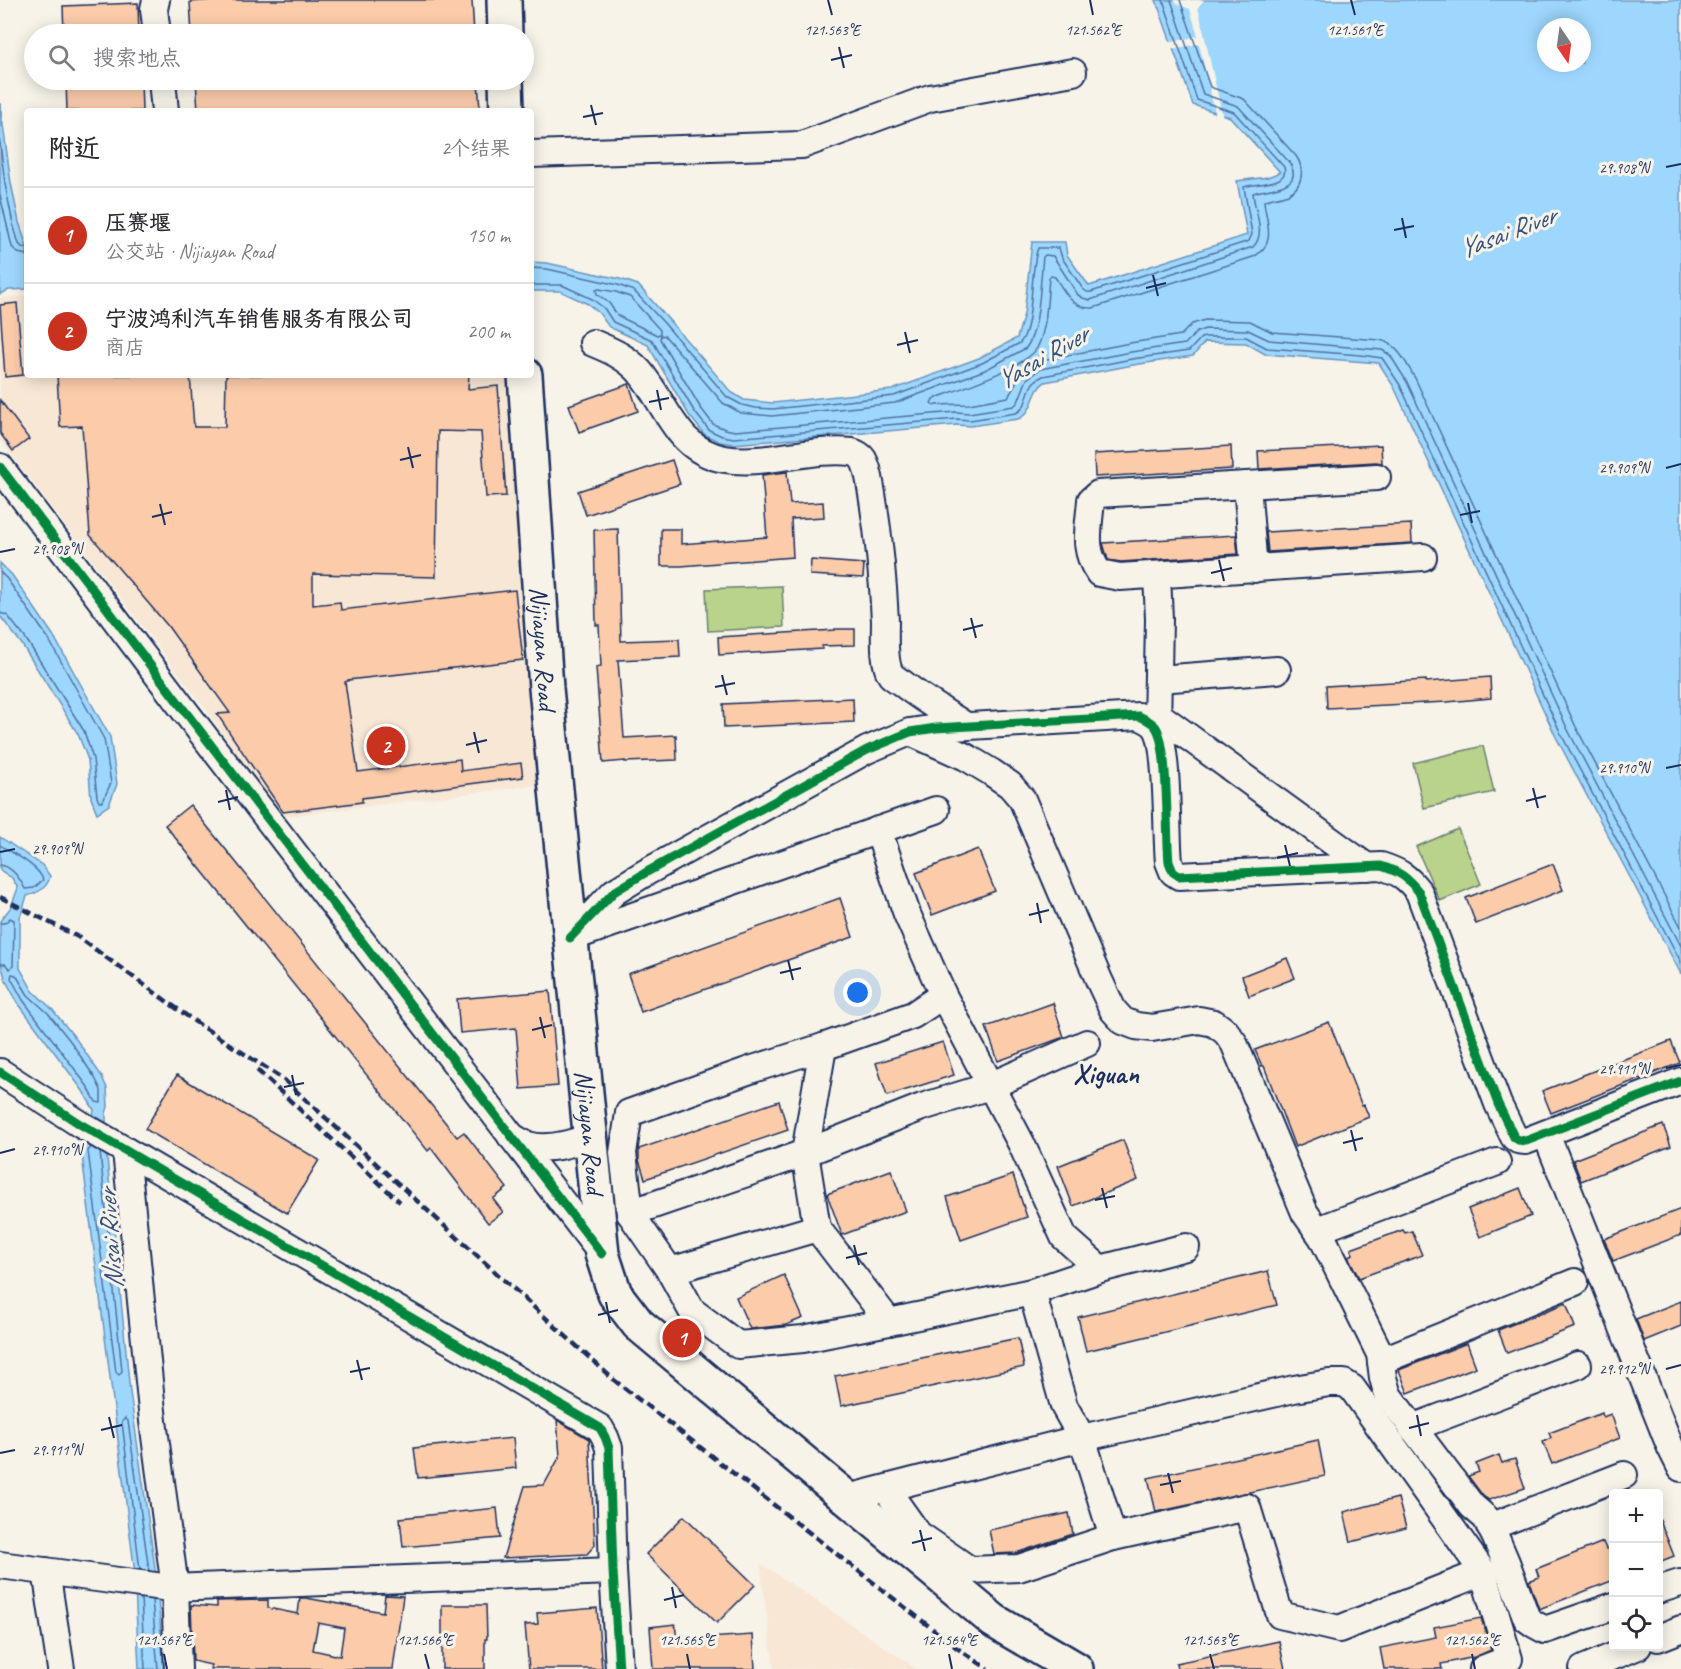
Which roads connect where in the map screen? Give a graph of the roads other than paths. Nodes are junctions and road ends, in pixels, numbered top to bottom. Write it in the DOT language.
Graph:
graph roads {
  1 [pos="156,0"];
  2 [pos="504,0"];
  3 [pos="156,24"];
  4 [pos="505,24"];
  5 [pos="1073,72"];
  6 [pos="163,90"];
  7 [pos="506,90"];
  8 [pos="165,108"];
  9 [pos="507,108"];
  10 [pos="534,154"];
  11 [pos="593,343"];
  12 [pos="525,378"];
  13 [pos="0,467"];
  14 [pos="1377,477"];
  15 [pos="1247,485"];
  16 [pos="1423,557"];
  17 [pos="1254,569"];
  18 [pos="1157,575"];
  19 [pos="1277,670"];
  20 [pos="1158,679"];
  21 [pos="1157,721"];
  22 [pos="966,726"];
  23 [pos="910,732"];
  24 [pos="936,810"];
  25 [pos="878,830"];
  26 [pos="1367,867"];
  27 [pos="570,938"];
  28 [pos="943,995"];
  29 [pos="1087,1043"];
  30 [pos="823,1047"];
  31 [pos="0,1072"];
  32 [pos="990,1086"];
  33 [pos="1679,1088"];
  34 [pos="1546,1134"];
  35 [pos="511,1136"];
  36 [pos="590,1137"];
  37 [pos="126,1151"];
  38 [pos="805,1153"];
  39 [pos="1497,1162"];
  40 [pos="630,1213"];
  41 [pos="817,1228"];
  42 [pos="1318,1230"];
  43 [pos="1186,1246"];
  44 [pos="602,1254"];
  45 [pos="1100,1269"];
  46 [pos="670,1271"];
  47 [pos="1575,1282"];
  48 [pos="1032,1292"];
  49 [pos="889,1322"];
  50 [pos="1381,1361"];
  51 [pos="1578,1365"];
  52 [pos="1412,1428"];
  53 [pos="1082,1438"];
  54 [pos="1681,1468"];
  55 [pos="1624,1475"];
  56 [pos="886,1489"];
  57 [pos="847,1498"];
  58 [pos="1490,1527"];
  59 [pos="1113,1537"];
  60 [pos="0,1565"];
  61 [pos="46,1571"];
  62 [pos="613,1571"];
  63 [pos="1483,1572"];
  64 [pos="173,1588"];
  65 [pos="1609,1608"];
  66 [pos="1628,1651"];
  67 [pos="62,1669"];
  68 [pos="178,1669"];
  69 [pos="619,1669"];
  70 [pos="1076,1669"];
  71 [pos="1483,1669"];
  72 [pos="1583,1669"];
  1 -- 3 [label="street"];
  2 -- 4 [label="main road"];
  5 -- 10 [label="street"];
  6 -- 8 [label="street"];
  7 -- 9 [label="main road"];
  11 -- 22 [label="street"];
  12 -- 27 [label="main road, Nijiayan Road"];
  13 -- 35 [label="street"];
  14 -- 15 [label="street"];
  15 -- 17 [label="street"];
  15 -- 18 [label="street"];
  16 -- 17 [label="street"];
  17 -- 18 [label="street"];
  18 -- 20 [label="street"];
  19 -- 20 [label="street"];
  20 -- 21 [label="street"];
  21 -- 22 [label="street"];
  21 -- 26 [label="street"];
  21 -- 26 [label="street"];
  22 -- 23 [label="street"];
  23 -- 27 [label="street"];
  23 -- 42 [label="street"];
  24 -- 25 [label="street"];
  25 -- 27 [label="street"];
  25 -- 28 [label="street"];
  26 -- 34 [label="street"];
  27 -- 36 [label="main road, Nijiayan Road"];
  28 -- 30 [label="street"];
  28 -- 32 [label="street"];
  29 -- 32 [label="street"];
  30 -- 38 [label="street"];
  30 -- 40 [label="street"];
  31 -- 37 [label="street"];
  32 -- 38 [label="street"];
  32 -- 45 [label="street"];
  33 -- 34 [label="street"];
  34 -- 54 [label="street"];
  35 -- 36 [label="street"];
  35 -- 44 [label="street"];
  36 -- 44 [label="main road, Nijiayan Road"];
  37 -- 62 [label="street"];
  37 -- 64 [label="street"];
  38 -- 40 [label="street"];
  38 -- 41 [label="street"];
  39 -- 42 [label="street"];
  40 -- 46 [label="street"];
  41 -- 46 [label="street"];
  41 -- 49 [label="street"];
  42 -- 50 [label="street"];
  43 -- 45 [label="street"];
  44 -- 57 [label="main road, Nijiayan Road"];
  45 -- 48 [label="street"];
  46 -- 49 [label="street"];
  47 -- 50 [label="street"];
  48 -- 49 [label="street"];
  48 -- 53 [label="street"];
  50 -- 52 [label="street"];
  51 -- 52 [label="street"];
  52 -- 58 [label="street"];
  53 -- 56 [label="street"];
  53 -- 59 [label="street"];
  53 -- 63 [label="street"];
  55 -- 58 [label="street"];
  56 -- 57 [label="street"];
  56 -- 59 [label="street"];
  57 -- 70 [label="main road, Nijiayan Road"];
  58 -- 65 [label="street"];
  59 -- 63 [label="street"];
  60 -- 61 [label="street"];
  61 -- 64 [label="street"];
  61 -- 67 [label="street"];
  62 -- 64 [label="street"];
  62 -- 69 [label="street"];
  63 -- 71 [label="street"];
  64 -- 68 [label="street"];
  66 -- 72 [label="street"];
}
